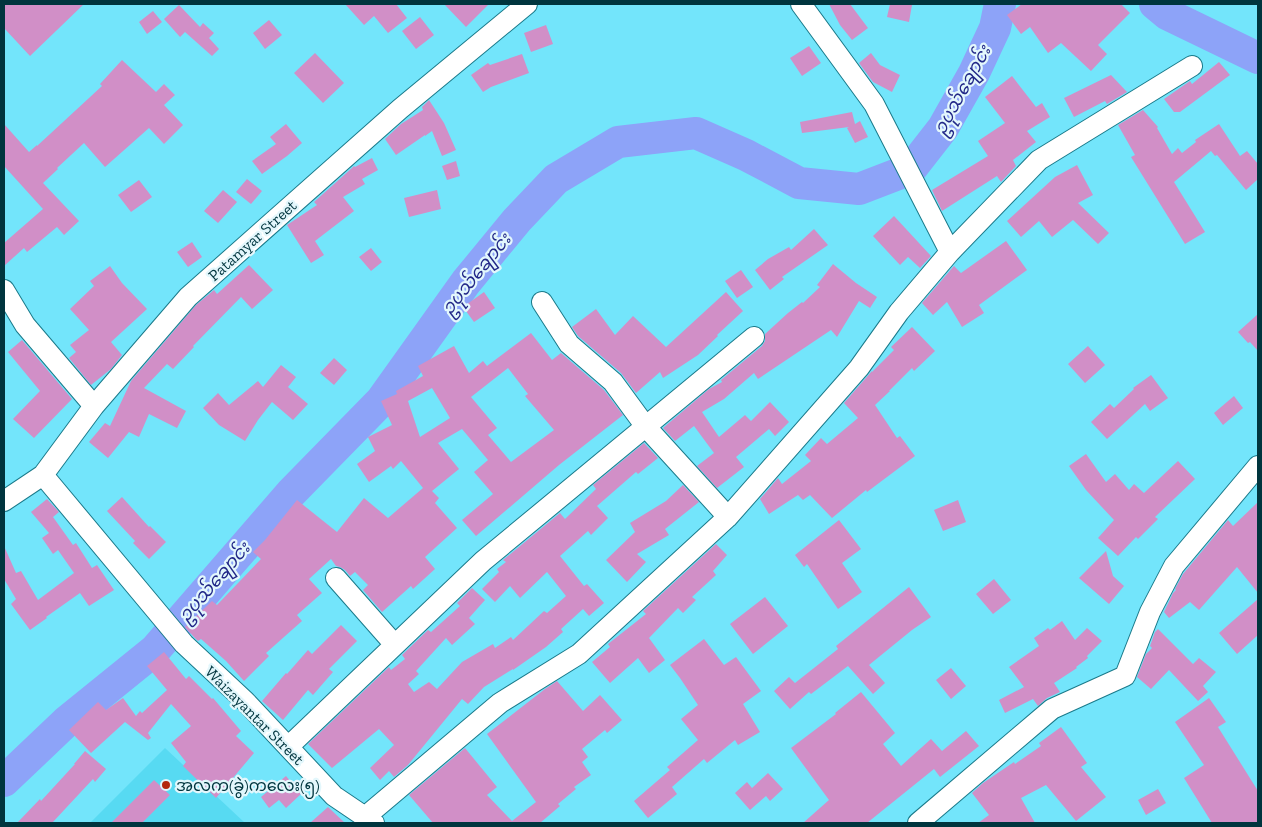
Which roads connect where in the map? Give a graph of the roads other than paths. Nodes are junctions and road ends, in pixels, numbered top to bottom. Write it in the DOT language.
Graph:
graph roads {
  1 [pos="527,4"];
  2 [pos="801,4"];
  3 [pos="1192,66"];
  4 [pos="950,252"];
  5 [pos="4,290"];
  6 [pos="542,302"];
  7 [pos="754,337"];
  8 [pos="94,406"];
  9 [pos="646,427"];
  10 [pos="1258,466"];
  11 [pos="44,475"];
  12 [pos="6,494"];
  13 [pos="728,517"];
  14 [pos="336,578"];
  15 [pos="395,645"];
  16 [pos="288,747"];
  17 [pos="369,820"];
  18 [pos="918,823"];
  1 -- 8 [label="street, Patamyar Street"];
  2 -- 4 [label="street"];
  3 -- 4 [label="street"];
  4 -- 13 [label="street"];
  5 -- 8 [label="street"];
  6 -- 9 [label="street"];
  7 -- 9 [label="street"];
  8 -- 11 [label="street, Patamyar Street"];
  9 -- 13 [label="street"];
  9 -- 15 [label="street"];
  10 -- 18 [label="street"];
  11 -- 12 [label="street, Patamyar Street"];
  11 -- 16 [label="street, Waizayantar Street"];
  13 -- 17 [label="street"];
  14 -- 15 [label="street"];
  15 -- 16 [label="street"];
  16 -- 17 [label="street, Waizayantar Street"];
}
